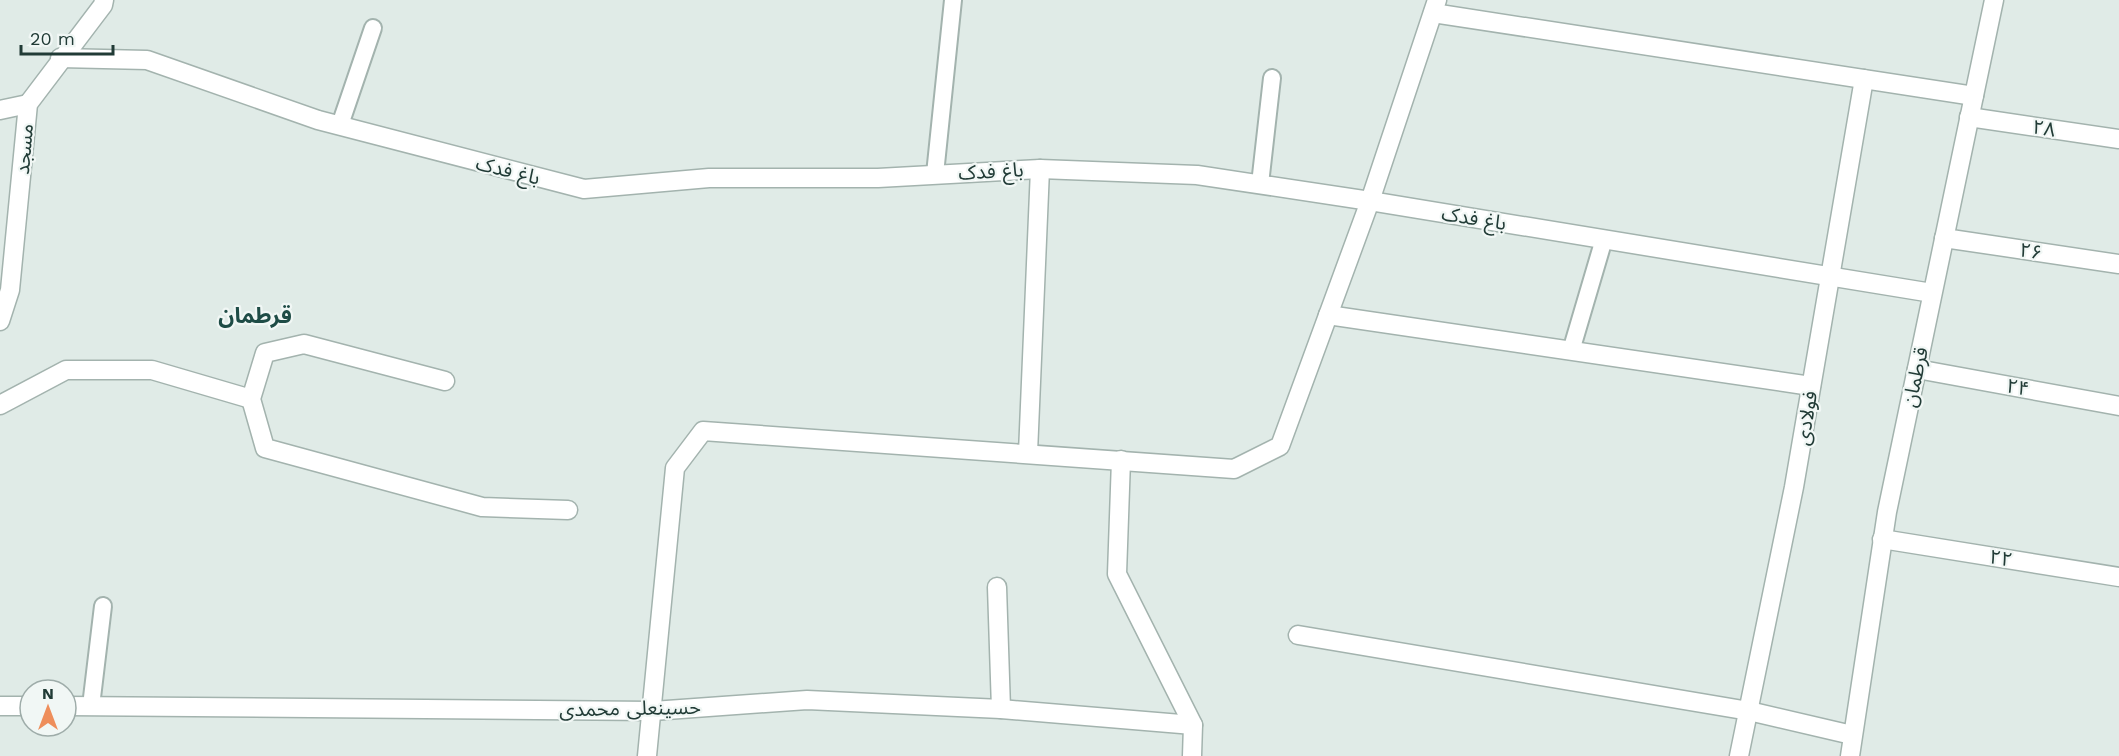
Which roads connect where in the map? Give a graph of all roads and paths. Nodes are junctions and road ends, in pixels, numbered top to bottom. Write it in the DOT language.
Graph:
graph roads {
  1 [pos="104,0"];
  2 [pos="953,0"];
  3 [pos="1994,0"];
  4 [pos="1435,6"];
  5 [pos="373,28"];
  6 [pos="60,58"];
  7 [pos="1272,78"];
  8 [pos="1864,79"];
  9 [pos="1974,96"];
  10 [pos="28,104"];
  11 [pos="0,110"];
  12 [pos="1969,117"];
  13 [pos="340,125"];
  14 [pos="2119,139"];
  15 [pos="1040,169"];
  16 [pos="935,174"];
  17 [pos="1260,184"];
  18 [pos="1370,201"];
  19 [pos="1944,238"];
  20 [pos="1604,239"];
  21 [pos="2119,264"];
  22 [pos="1829,277"];
  23 [pos="1932,293"];
  24 [pos="1328,315"];
  25 [pos="0,321"];
  26 [pos="1571,351"];
  27 [pos="1917,369"];
  28 [pos="445,381"];
  29 [pos="1811,386"];
  30 [pos="251,399"];
  31 [pos="0,405"];
  32 [pos="2119,406"];
  33 [pos="1028,453"];
  34 [pos="1122,460"];
  35 [pos="568,510"];
  36 [pos="1882,539"];
  37 [pos="2119,577"];
  38 [pos="997,587"];
  39 [pos="103,606"];
  40 [pos="1298,635"];
  41 [pos="0,706"];
  42 [pos="18,706"];
  43 [pos="78,706"];
  44 [pos="92,706"];
  45 [pos="1001,709"];
  46 [pos="653,711"];
  47 [pos="1749,711"];
  48 [pos="1193,725"];
  49 [pos="1852,735"];
  50 [pos="647,756"];
  51 [pos="1192,756"];
  52 [pos="1739,756"];
  53 [pos="1850,756"];
  1 -- 6 [label="street, مسجد"];
  2 -- 16 [label="lane"];
  3 -- 9 [label="street, قرطمان"];
  4 -- 8 [label="street"];
  4 -- 18 [label="street"];
  5 -- 13 [label="lane"];
  6 -- 10 [label="street, مسجد"];
  6 -- 13 [label="street, باغ فدک"];
  7 -- 17 [label="lane"];
  8 -- 9 [label="street"];
  8 -- 22 [label="street, فولادی"];
  9 -- 12 [label="street, قرطمان"];
  10 -- 11 [label="street"];
  10 -- 25 [label="street, مسجد"];
  12 -- 14 [label="street, ۲۸"];
  12 -- 19 [label="street, قرطمان"];
  13 -- 16 [label="street, باغ فدک"];
  15 -- 16 [label="street, باغ فدک"];
  15 -- 17 [label="street, باغ فدک"];
  15 -- 33 [label="street"];
  17 -- 18 [label="street, باغ فدک"];
  18 -- 20 [label="street, باغ فدک"];
  18 -- 24 [label="street"];
  19 -- 21 [label="street, ۲۶"];
  19 -- 23 [label="street, قرطمان"];
  20 -- 22 [label="street, باغ فدک"];
  20 -- 26 [label="lane"];
  22 -- 23 [label="street, باغ فدک"];
  22 -- 29 [label="street, فولادی"];
  23 -- 27 [label="street, قرطمان"];
  24 -- 26 [label="street"];
  24 -- 34 [label="street"];
  26 -- 29 [label="street"];
  27 -- 32 [label="street, ۲۴"];
  27 -- 36 [label="street, قرطمان"];
  28 -- 30 [label="street"];
  29 -- 47 [label="street, فولادی"];
  30 -- 31 [label="street"];
  30 -- 35 [label="street"];
  33 -- 34 [label="street"];
  33 -- 46 [label="street"];
  34 -- 48 [label="street"];
  36 -- 37 [label="street, ۲۲"];
  36 -- 49 [label="street, قرطمان"];
  38 -- 45 [label="street"];
  39 -- 44 [label="lane"];
  40 -- 47 [label="street"];
  41 -- 42 [label="street"];
  43 -- 44 [label="street, حسینعلی محمدی"];
  44 -- 46 [label="street, حسینعلی محمدی"];
  45 -- 46 [label="street, حسینعلی محمدی"];
  45 -- 48 [label="street, حسینعلی محمدی"];
  46 -- 50 [label="street"];
  47 -- 49 [label="street"];
  47 -- 52 [label="street, فولادی"];
  48 -- 51 [label="street"];
  49 -- 53 [label="street, قرطمان"];
}
